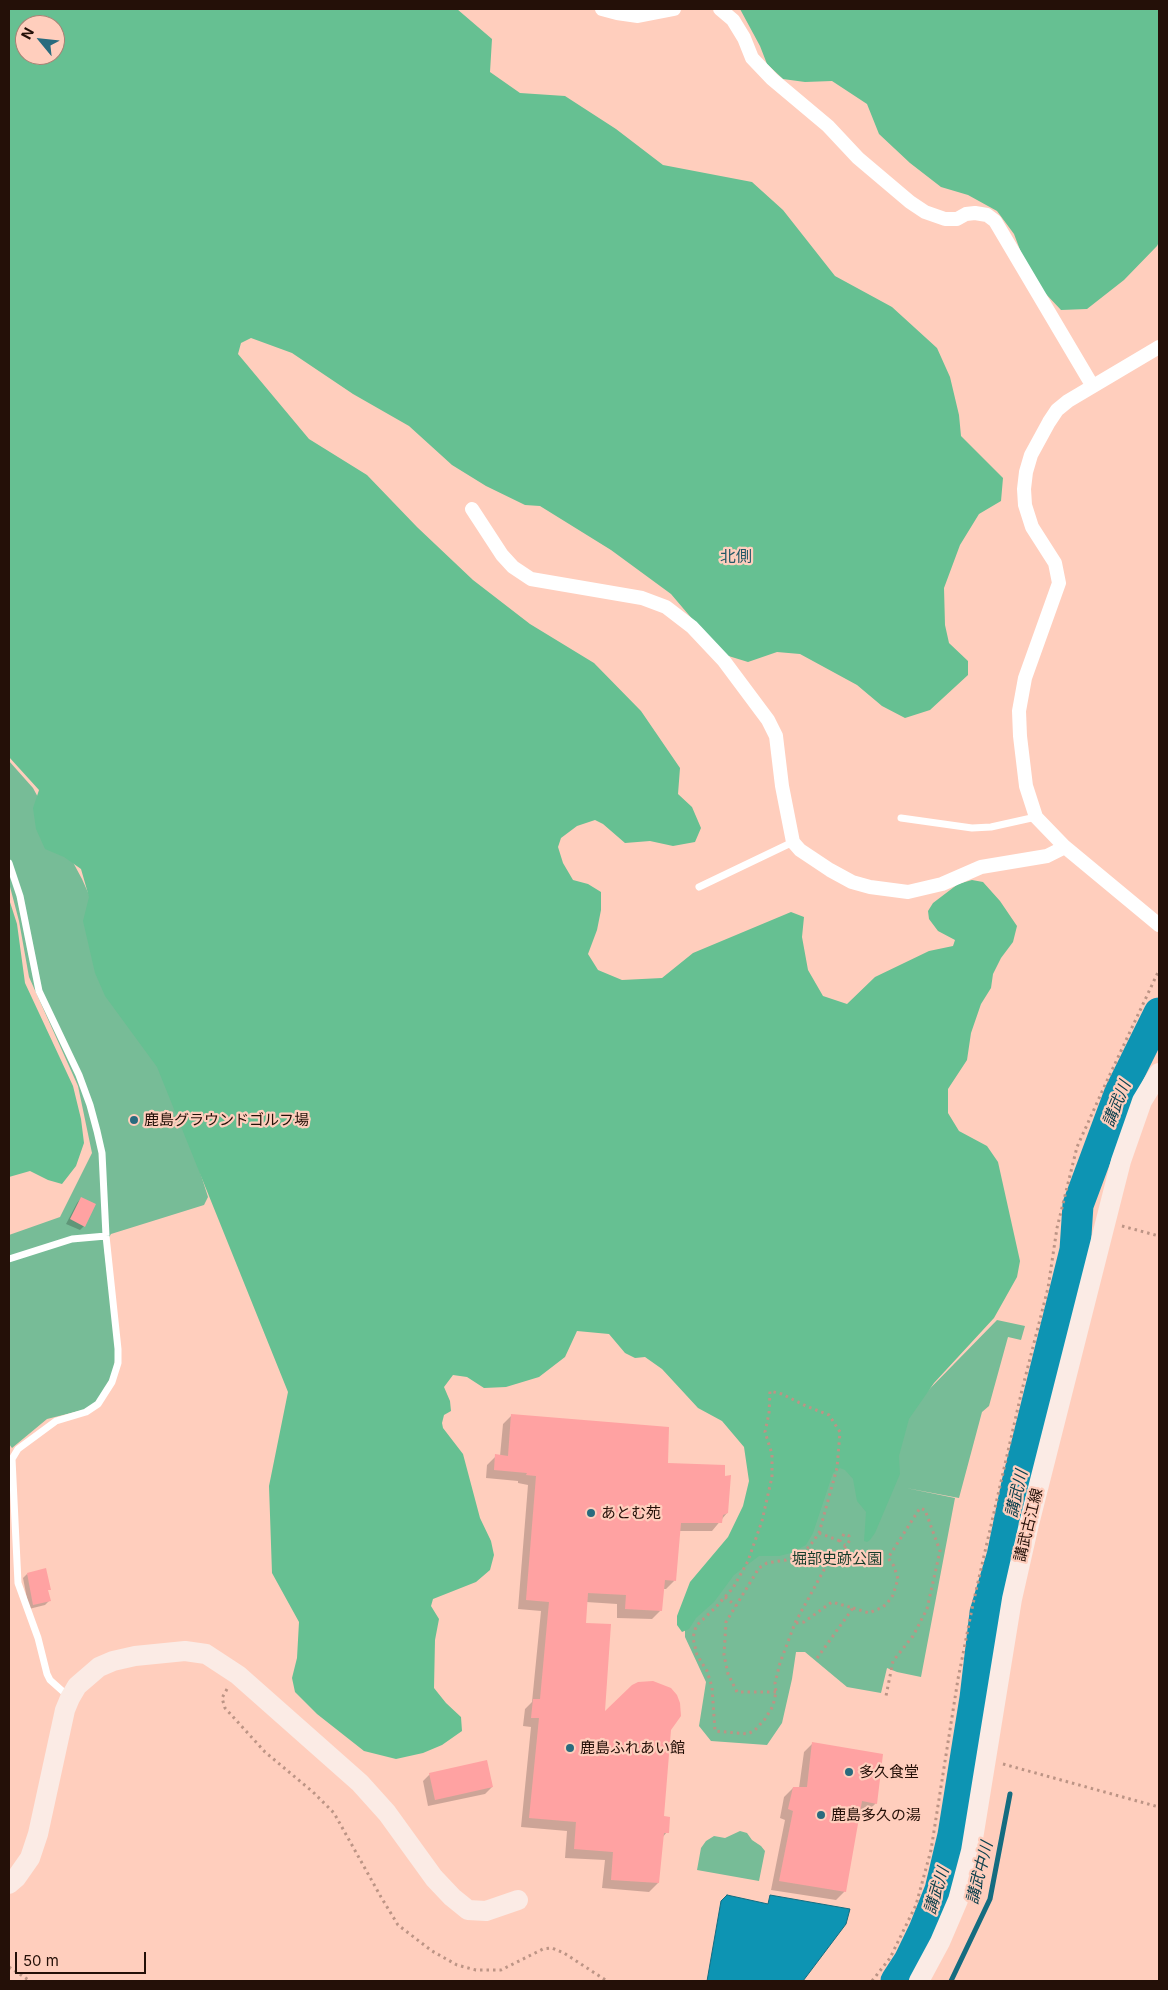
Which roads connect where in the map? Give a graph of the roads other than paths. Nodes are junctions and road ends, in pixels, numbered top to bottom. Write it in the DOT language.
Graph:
graph roads {
  1 [pos="602,9"];
  2 [pos="674,9"];
  3 [pos="720,9"];
  4 [pos="1159,347"];
  5 [pos="1092,385"];
  6 [pos="472,509"];
  7 [pos="1036,817"];
  8 [pos="901,818"];
  9 [pos="793,842"];
  10 [pos="1065,847"];
  11 [pos="9,862"];
  12 [pos="699,887"];
  13 [pos="1159,925"];
  14 [pos="1159,1073"];
  15 [pos="106,1236"];
  16 [pos="9,1259"];
  17 [pos="70,1698"];
  18 [pos="9,1884"];
  19 [pos="518,1900"];
  20 [pos="919,1981"];
  1 -- 2 [label="street"];
  3 -- 5 [label="street"];
  4 -- 5 [label="street"];
  5 -- 7 [label="street"];
  6 -- 9 [label="street"];
  7 -- 8 [label="lane"];
  7 -- 10 [label="street"];
  9 -- 10 [label="street"];
  9 -- 12 [label="lane"];
  10 -- 13 [label="street"];
  11 -- 15 [label="lane"];
  14 -- 20 [label="main road, 講武古江線"];
  15 -- 16 [label="lane"];
  15 -- 17 [label="lane"];
  17 -- 18 [label="main road"];
  17 -- 19 [label="main road"];
}
